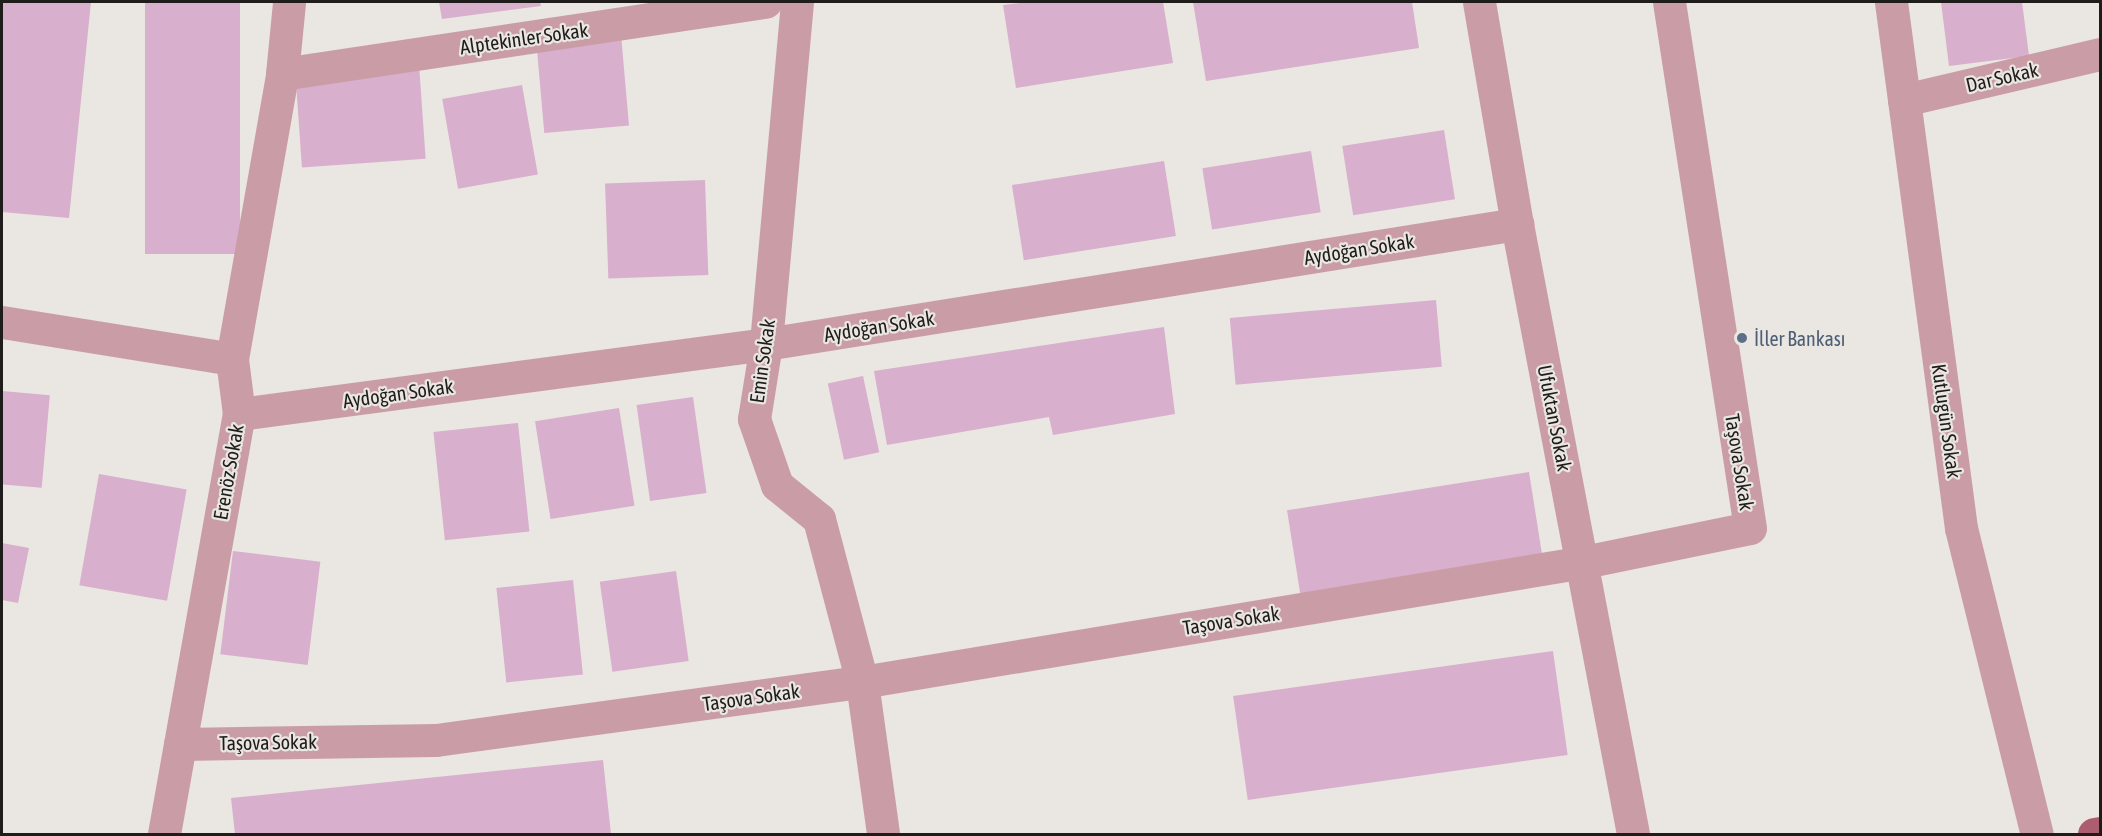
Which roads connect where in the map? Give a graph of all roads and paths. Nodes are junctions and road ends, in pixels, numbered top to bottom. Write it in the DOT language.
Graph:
graph roads {
  1 [pos="289,2"];
  2 [pos="766,2"];
  3 [pos="797,2"];
  4 [pos="1479,2"];
  5 [pos="1669,2"];
  6 [pos="1891,2"];
  7 [pos="2100,54"];
  8 [pos="282,74"];
  9 [pos="1904,100"];
  10 [pos="1517,224"];
  11 [pos="2,322"];
  12 [pos="766,344"];
  13 [pos="232,359"];
  14 [pos="239,414"];
  15 [pos="1584,562"];
  16 [pos="862,682"];
  17 [pos="180,744"];
  18 [pos="2100,833"];
  19 [pos="164,834"];
  20 [pos="883,834"];
  21 [pos="1633,834"];
  22 [pos="2037,834"];
  23 [pos="2094,834"];
  1 -- 8 [label="street, Erenöz Sokak"];
  2 -- 8 [label="street, Alptekinler Sokak"];
  3 -- 12 [label="street, Emin Sokak"];
  4 -- 10 [label="street, Ufuktan Sokak"];
  5 -- 15 [label="street, Taşova Sokak"];
  6 -- 9 [label="street, Kutlugün Sokak"];
  7 -- 9 [label="street, Dar Sokak"];
  8 -- 13 [label="street, Erenöz Sokak"];
  9 -- 22 [label="street, Kutlugün Sokak"];
  10 -- 12 [label="street, Aydoğan Sokak"];
  10 -- 15 [label="street, Ufuktan Sokak"];
  11 -- 13 [label="street"];
  12 -- 14 [label="street, Aydoğan Sokak"];
  12 -- 16 [label="street, Emin Sokak"];
  13 -- 14 [label="street, Erenöz Sokak"];
  14 -- 17 [label="street, Erenöz Sokak"];
  15 -- 16 [label="street, Taşova Sokak"];
  15 -- 21 [label="street, Ufuktan Sokak"];
  16 -- 17 [label="street, Taşova Sokak"];
  16 -- 20 [label="street, Emin Sokak"];
  17 -- 19 [label="street, Erenöz Sokak"];
  18 -- 23 [label="main road"];
}
